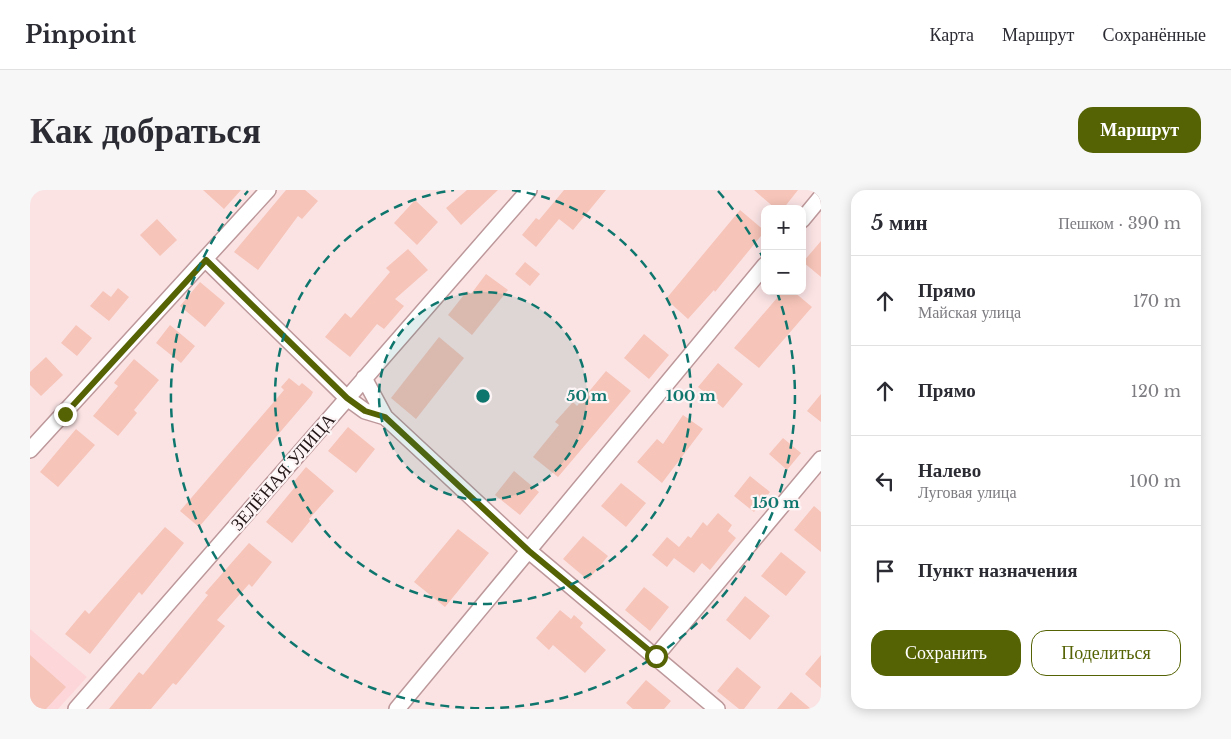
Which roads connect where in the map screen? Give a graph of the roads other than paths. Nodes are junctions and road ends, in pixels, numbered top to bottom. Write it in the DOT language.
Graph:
graph roads {
  1 [pos="268,190"];
  2 [pos="529,190"];
  3 [pos="821,197"];
  4 [pos="806,215"];
  5 [pos="206,260"];
  6 [pos="761,270"];
  7 [pos="364,378"];
  8 [pos="347,398"];
  9 [pos="385,417"];
  10 [pos="30,450"];
  11 [pos="821,459"];
  12 [pos="529,551"];
  13 [pos="656,656"];
  14 [pos="399,708"];
  15 [pos="76,709"];
  16 [pos="718,709"];
  1 -- 5 [label="street"];
  2 -- 7 [label="street, ЗЕЛЁНАЯ УЛИЦА"];
  3 -- 4 [label="street"];
  5 -- 8 [label="street"];
  5 -- 10 [label="street"];
  6 -- 12 [label="street"];
  7 -- 8 [label="street, ЗЕЛЁНАЯ УЛИЦА"];
  7 -- 9 [label="street"];
  8 -- 9 [label="street"];
  8 -- 15 [label="street, ЗЕЛЁНАЯ УЛИЦА"];
  9 -- 12 [label="street"];
  11 -- 13 [label="street"];
  12 -- 13 [label="street"];
  12 -- 14 [label="street"];
  13 -- 16 [label="street"];
}
